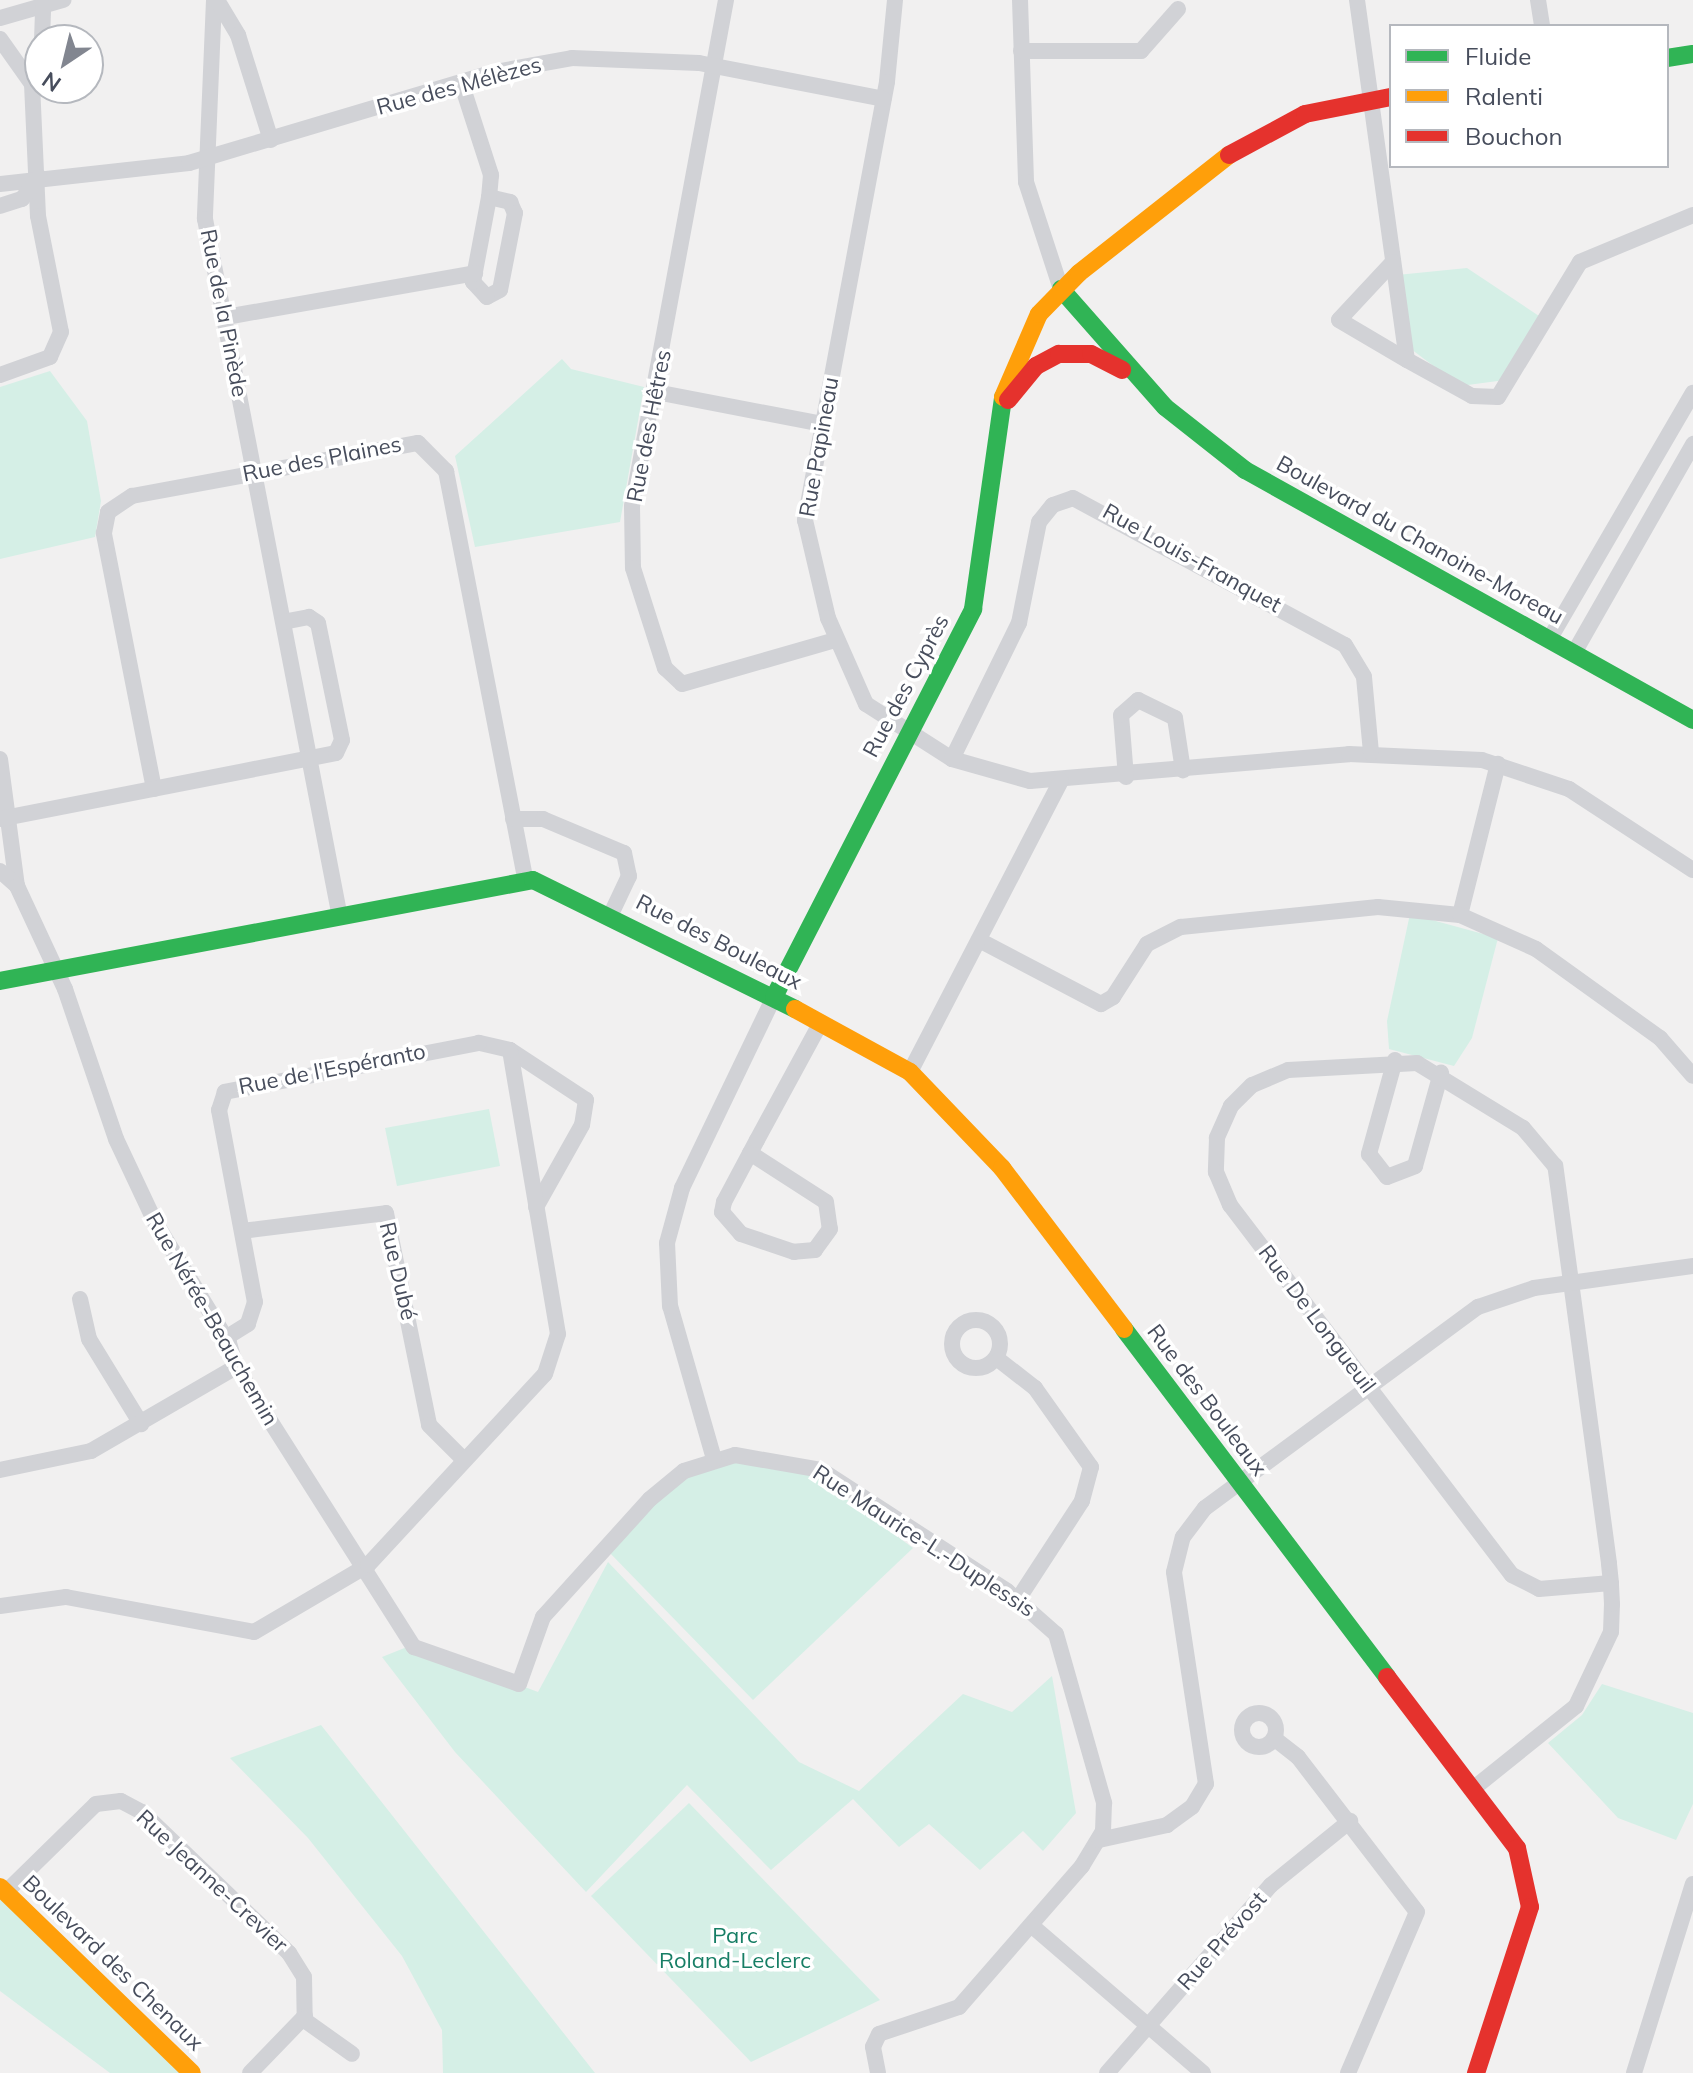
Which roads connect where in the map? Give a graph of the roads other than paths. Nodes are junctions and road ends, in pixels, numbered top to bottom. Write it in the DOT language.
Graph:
graph roads {
  1 [pos="63,0"];
  2 [pos="215,0"];
  3 [pos="726,0"];
  4 [pos="895,0"];
  5 [pos="1020,0"];
  6 [pos="1357,0"];
  7 [pos="1538,0"];
  8 [pos="43,6"];
  9 [pos="1178,9"];
  10 [pos="0,18"];
  11 [pos="42,24"];
  12 [pos="1542,24"];
  13 [pos="0,39"];
  14 [pos="1021,51"];
  15 [pos="1693,54"];
  16 [pos="1669,58"];
  17 [pos="719,67"];
  18 [pos="24,73"];
  19 [pos="461,82"];
  20 [pos="1389,97"];
  21 [pos="884,99"];
  22 [pos="1371,100"];
  23 [pos="34,104"];
  24 [pos="271,140"];
  25 [pos="204,159"];
  26 [pos="39,177"];
  27 [pos="0,184"];
  28 [pos="489,197"];
  29 [pos="0,206"];
  30 [pos="1693,215"];
  31 [pos="1393,262"];
  32 [pos="475,273"];
  33 [pos="1061,289"];
  34 [pos="226,317"];
  35 [pos="1407,360"];
  36 [pos="0,375"];
  37 [pos="1140,381"];
  38 [pos="656,392"];
  39 [pos="1693,393"];
  40 [pos="999,412"];
  41 [pos="822,424"];
  42 [pos="1693,444"];
  43 [pos="255,472"];
  44 [pos="1630,498"];
  45 [pos="1654,512"];
  46 [pos="283,622"];
  47 [pos="835,640"];
  48 [pos="1549,640"];
  49 [pos="1574,653"];
  50 [pos="1693,720"];
  51 [pos="908,736"];
  52 [pos="1371,753"];
  53 [pos="0,759"];
  54 [pos="311,759"];
  55 [pos="952,759"];
  56 [pos="1498,764"];
  57 [pos="1183,770"];
  58 [pos="1126,777"];
  59 [pos="1061,781"];
  60 [pos="154,789"];
  61 [pos="6,818"];
  62 [pos="513,819"];
  63 [pos="1693,870"];
  64 [pos="0,871"];
  65 [pos="525,879"];
  66 [pos="17,886"];
  67 [pos="339,912"];
  68 [pos="611,914"];
  69 [pos="1460,915"];
  70 [pos="979,940"];
  71 [pos="54,967"];
  72 [pos="0,981"];
  73 [pos="774,997"];
  74 [pos="821,1022"];
  75 [pos="510,1050"];
  76 [pos="1395,1060"];
  77 [pos="910,1072"];
  78 [pos="1441,1073"];
  79 [pos="1693,1076"];
  80 [pos="750,1153"];
  81 [pos="536,1207"];
  82 [pos="242,1231"];
  83 [pos="1693,1266"];
  84 [pos="1572,1282"];
  85 [pos="80,1299"];
  86 [pos="226,1338"];
  87 [pos="999,1360"];
  88 [pos="236,1367"];
  89 [pos="1368,1385"];
  90 [pos="141,1424"];
  91 [pos="714,1459"];
  92 [pos="464,1460"];
  93 [pos="0,1470"];
  94 [pos="1238,1482"];
  95 [pos="362,1568"];
  96 [pos="1611,1583"];
  97 [pos="1018,1599"];
  98 [pos="0,1606"];
  99 [pos="519,1684"];
  100 [pos="1275,1739"];
  101 [pos="1474,1788"];
  102 [pos="1350,1821"];
  103 [pos="1099,1840"];
  104 [pos="1693,1884"];
  105 [pos="3,1890"];
  106 [pos="1031,1925"];
  107 [pos="303,2019"];
  108 [pos="1148,2025"];
  109 [pos="352,2054"];
  110 [pos="192,2073"];
  111 [pos="250,2073"];
  112 [pos="878,2073"];
  113 [pos="1107,2073"];
  114 [pos="1203,2073"];
  115 [pos="1348,2073"];
  116 [pos="1476,2073"];
  117 [pos="1634,2073"];
  1 -- 8 [label="street"];
  2 -- 24 [label="street, Rue de la Pinède"];
  2 -- 25 [label="street, Rue de la Pinède"];
  3 -- 17 [label="street, Rue des Hêtres"];
  4 -- 21 [label="street, Rue Papineau"];
  5 -- 14 [label="street"];
  6 -- 22 [label="street"];
  7 -- 12 [label="street"];
  8 -- 10 [label="street"];
  8 -- 11 [label="street"];
  9 -- 14 [label="street"];
  13 -- 18 [label="street"];
  14 -- 33 [label="street"];
  15 -- 16 [label="street"];
  17 -- 19 [label="street, Rue des Mélèzes"];
  17 -- 21 [label="street, Rue des Mélèzes"];
  17 -- 38 [label="street, Rue des Hêtres"];
  19 -- 24 [label="street, Rue des Mélèzes"];
  19 -- 28 [label="street"];
  20 -- 22 [label="street, Rue des Cyprès"];
  21 -- 41 [label="street, Rue Papineau"];
  22 -- 31 [label="street"];
  22 -- 33 [label="street, Rue des Cyprès"];
  23 -- 26 [label="street"];
  24 -- 25 [label="street, Rue des Mélèzes"];
  25 -- 26 [label="street, Rue des Mélèzes"];
  25 -- 34 [label="street, Rue de la Pinède"];
  26 -- 27 [label="street, Rue des Mélèzes"];
  26 -- 29 [label="street"];
  26 -- 36 [label="street"];
  28 -- 32 [label="street"];
  28 -- 32 [label="street"];
  30 -- 35 [label="street"];
  31 -- 35 [label="street"];
  31 -- 35 [label="street"];
  32 -- 34 [label="street"];
  33 -- 37 [label="street"];
  33 -- 40 [label="street, Rue des Cyprès"];
  34 -- 43 [label="street, Rue de la Pinède"];
  37 -- 40 [label="street"];
  37 -- 48 [label="street, Boulevard du Chanoine-Moreau"];
  38 -- 41 [label="street"];
  38 -- 47 [label="street, Rue des Hêtres"];
  39 -- 44 [label="street"];
  40 -- 51 [label="street, Rue des Cyprès"];
  41 -- 47 [label="street, Rue Papineau"];
  42 -- 45 [label="street"];
  43 -- 46 [label="street, Rue de la Pinède"];
  43 -- 60 [label="street, Rue des Plaines"];
  43 -- 62 [label="street, Rue des Plaines"];
  44 -- 45 [label="street"];
  44 -- 48 [label="street"];
  45 -- 49 [label="street"];
  46 -- 54 [label="street, Rue de la Pinède"];
  46 -- 54 [label="street"];
  47 -- 51 [label="street, Rue Papineau"];
  48 -- 49 [label="street, Boulevard du Chanoine-Moreau"];
  49 -- 50 [label="street, Boulevard du Chanoine-Moreau"];
  51 -- 55 [label="street, Rue Papineau"];
  51 -- 73 [label="street, Rue des Cyprès"];
  52 -- 55 [label="street, Rue Louis-Franquet"];
  52 -- 56 [label="street, Rue Papineau"];
  52 -- 57 [label="street, Rue Papineau"];
  53 -- 61 [label="street"];
  54 -- 60 [label="street"];
  54 -- 67 [label="street, Rue de la Pinède"];
  55 -- 59 [label="street, Rue Papineau"];
  56 -- 63 [label="street, Rue Papineau"];
  56 -- 69 [label="street"];
  57 -- 58 [label="street, Rue Papineau"];
  57 -- 58 [label="street"];
  58 -- 59 [label="street, Rue Papineau"];
  59 -- 70 [label="street"];
  60 -- 61 [label="street"];
  61 -- 66 [label="street"];
  62 -- 65 [label="street, Rue des Plaines"];
  62 -- 68 [label="street, Rue des Bouleaux"];
  64 -- 66 [label="street, Rue Nérée-Beauchemin"];
  65 -- 67 [label="street"];
  65 -- 68 [label="street, Rue des Bouleaux"];
  66 -- 71 [label="street, Rue Nérée-Beauchemin"];
  67 -- 71 [label="street"];
  68 -- 73 [label="street, Rue des Bouleaux"];
  69 -- 70 [label="street"];
  69 -- 79 [label="street"];
  70 -- 77 [label="street"];
  71 -- 72 [label="street"];
  71 -- 86 [label="street, Rue Nérée-Beauchemin"];
  73 -- 74 [label="street, Rue des Bouleaux"];
  73 -- 91 [label="street, Rue des Cyprès"];
  74 -- 77 [label="street, Rue des Bouleaux"];
  74 -- 80 [label="street"];
  75 -- 81 [label="street"];
  75 -- 81 [label="street, Rue de l'Espéranto"];
  75 -- 82 [label="street, Rue de l'Espéranto"];
  76 -- 78 [label="street, Rue De Longueuil"];
  76 -- 78 [label="street"];
  76 -- 89 [label="street, Rue De Longueuil"];
  77 -- 94 [label="street, Rue des Bouleaux"];
  78 -- 84 [label="street, Rue De Longueuil"];
  80 -- 80 [label="street"];
  81 -- 92 [label="street"];
  82 -- 86 [label="street, Rue de l'Espéranto"];
  82 -- 92 [label="street, Rue Dubé"];
  83 -- 84 [label="street"];
  84 -- 89 [label="street"];
  84 -- 96 [label="street, Rue De Longueuil"];
  85 -- 90 [label="street"];
  86 -- 88 [label="street, Rue Nérée-Beauchemin"];
  87 -- 97 [label="street"];
  88 -- 90 [label="street"];
  88 -- 95 [label="street, Rue Nérée-Beauchemin"];
  89 -- 94 [label="street"];
  89 -- 96 [label="street, Rue De Longueuil"];
  90 -- 93 [label="street"];
  91 -- 97 [label="street, Rue Maurice-L.-Duplessis"];
  91 -- 99 [label="street, Rue Maurice-L.-Duplessis"];
  92 -- 95 [label="street"];
  94 -- 101 [label="street, Rue des Bouleaux"];
  94 -- 103 [label="street"];
  95 -- 98 [label="street"];
  95 -- 99 [label="street, Rue Nérée-Beauchemin"];
  96 -- 101 [label="street, Rue De Longueuil"];
  97 -- 103 [label="street, Rue Maurice-L.-Duplessis"];
  100 -- 102 [label="street"];
  101 -- 116 [label="street, Rue des Bouleaux"];
  102 -- 108 [label="street, Rue Prévost"];
  102 -- 115 [label="street"];
  103 -- 106 [label="street"];
  104 -- 117 [label="street"];
  105 -- 107 [label="street, Rue Jeanne-Crevier"];
  105 -- 110 [label="street, Boulevard des Chenaux"];
  106 -- 108 [label="street"];
  106 -- 112 [label="street"];
  107 -- 109 [label="street"];
  107 -- 111 [label="street"];
  108 -- 113 [label="street, Rue Prévost"];
  108 -- 114 [label="street"];
}
